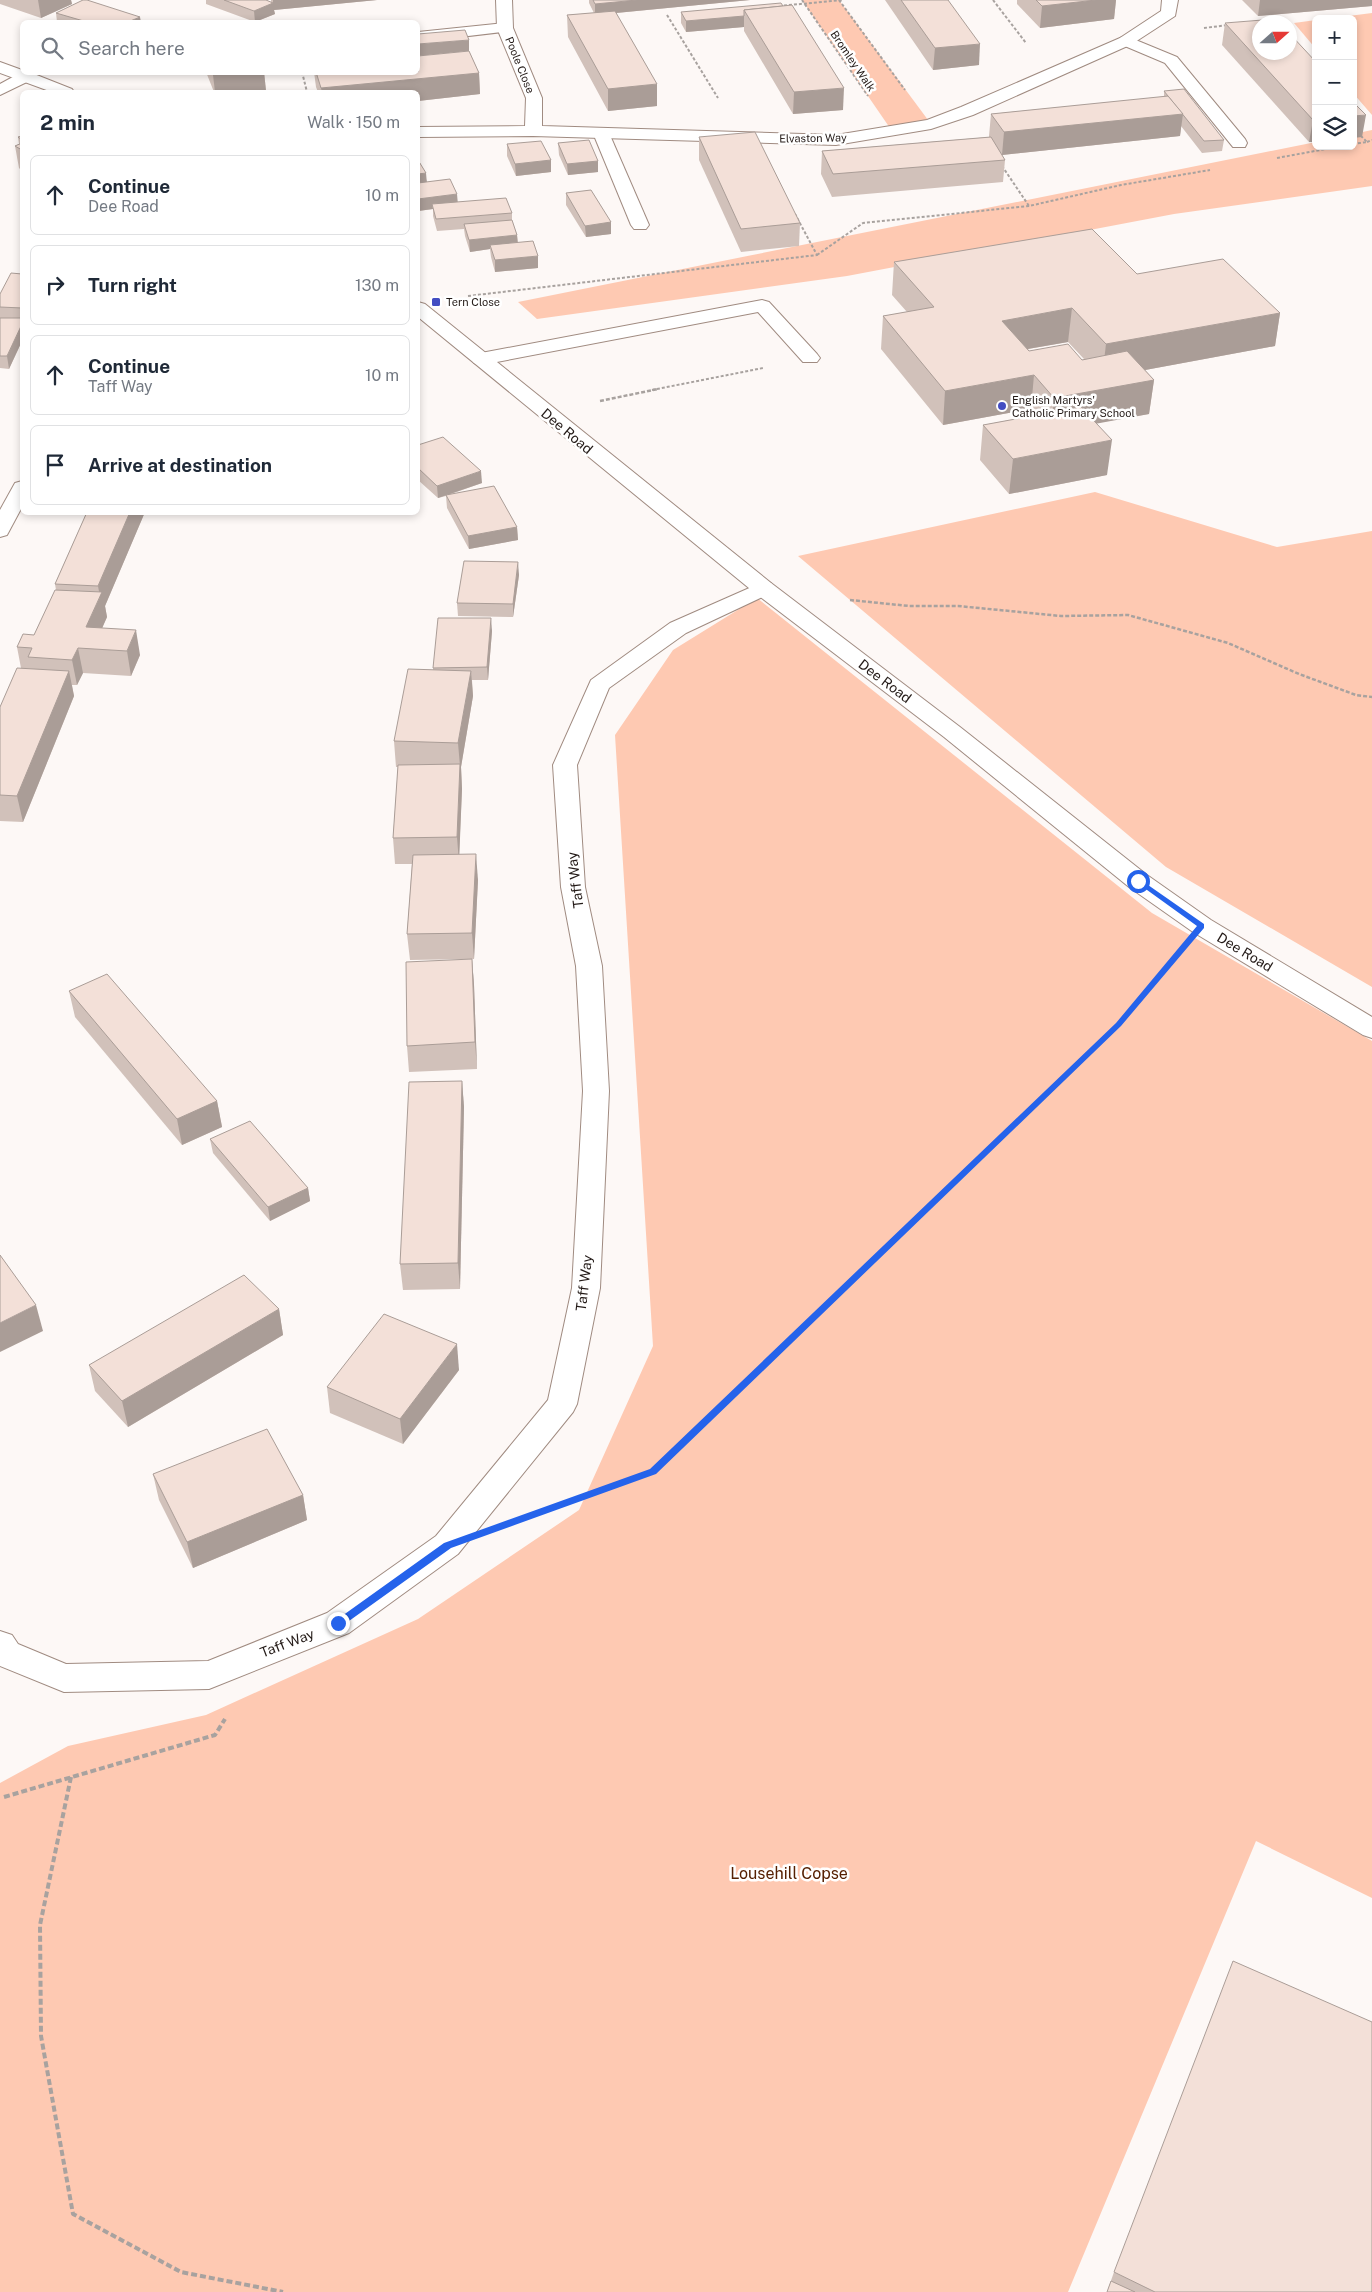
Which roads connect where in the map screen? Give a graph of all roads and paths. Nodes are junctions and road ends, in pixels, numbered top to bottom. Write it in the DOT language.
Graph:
graph roads {
  1 [pos="504,0"];
  2 [pos="802,0"];
  3 [pos="839,0"];
  4 [pos="843,0"];
  5 [pos="993,0"];
  6 [pos="1170,0"];
  7 [pos="804,3"];
  8 [pos="776,6"];
  9 [pos="667,16"];
  10 [pos="505,28"];
  11 [pos="420,37"];
  12 [pos="1126,41"];
  13 [pos="0,67"];
  14 [pos="20,74"];
  15 [pos="1050,74"];
  16 [pos="24,75"];
  17 [pos="303,75"];
  18 [pos="27,76"];
  19 [pos="0,90"];
  20 [pos="61,90"];
  21 [pos="306,90"];
  22 [pos="967,111"];
  23 [pos="931,124"];
  24 [pos="533,131"];
  25 [pos="892,131"];
  26 [pos="420,132"];
  27 [pos="1357,132"];
  28 [pos="601,133"];
  29 [pos="742,137"];
  30 [pos="1372,140"];
  31 [pos="1366,142"];
  32 [pos="1239,143"];
  33 [pos="1357,143"];
  34 [pos="1320,150"];
  35 [pos="1275,158"];
  36 [pos="1218,168"];
  37 [pos="1029,206"];
  38 [pos="640,225"];
  39 [pos="817,255"];
  40 [pos="420,310"];
  41 [pos="810,358"];
  42 [pos="481,359"];
  43 [pos="545,412"];
  44 [pos="20,491"];
  45 [pos="0,531"];
  46 [pos="763,588"];
  47 [pos="847,600"];
  48 [pos="1372,697"];
  49 [pos="1202,926"];
  50 [pos="1372,1029"];
  51 [pos="532,1515"];
  52 [pos="0,1645"];
  53 [pos="265,1652"];
  54 [pos="71,1777"];
  55 [pos="4,1797"];
  56 [pos="283,2292"];
  1 -- 10 [label="street, Poole Close"];
  2 -- 7 [label="path, Bromley Walk"];
  3 -- 4 [label="path"];
  3 -- 7 [label="path"];
  3 -- 23 [label="path, Bromley Walk"];
  5 -- 15 [label="path"];
  6 -- 12 [label="street, Elvaston Way"];
  7 -- 8 [label="path"];
  7 -- 25 [label="path, Bromley Walk"];
  9 -- 29 [label="path"];
  10 -- 11 [label="street"];
  10 -- 24 [label="street, Poole Close"];
  12 -- 15 [label="street, Elvaston Way"];
  12 -- 32 [label="street"];
  13 -- 14 [label="street"];
  15 -- 22 [label="street, Elvaston Way"];
  16 -- 18 [label="street"];
  17 -- 21 [label="path"];
  18 -- 19 [label="street"];
  18 -- 20 [label="street"];
  22 -- 23 [label="street, Elvaston Way"];
  22 -- 37 [label="path"];
  23 -- 25 [label="street, Elvaston Way"];
  24 -- 26 [label="street, Elvaston Way"];
  24 -- 28 [label="street, Elvaston Way"];
  25 -- 29 [label="street, Elvaston Way"];
  27 -- 31 [label="path"];
  28 -- 29 [label="street, Elvaston Way"];
  28 -- 38 [label="street"];
  30 -- 31 [label="path"];
  31 -- 33 [label="path"];
  34 -- 35 [label="path"];
  36 -- 37 [label="path"];
  37 -- 39 [label="path"];
  40 -- 42 [label="street, Dee Road"];
  41 -- 42 [label="street"];
  41 -- 43 [label="path"];
  42 -- 43 [label="street, Dee Road"];
  43 -- 46 [label="street, Dee Road"];
  44 -- 45 [label="street"];
  46 -- 49 [label="street, Dee Road"];
  46 -- 53 [label="street, Taff Way"];
  47 -- 48 [label="path"];
  49 -- 50 [label="street, Dee Road"];
  49 -- 51 [label="path"];
  52 -- 53 [label="street, Taff Way"];
  53 -- 54 [label="path"];
  54 -- 55 [label="path"];
  54 -- 56 [label="path"];
}
